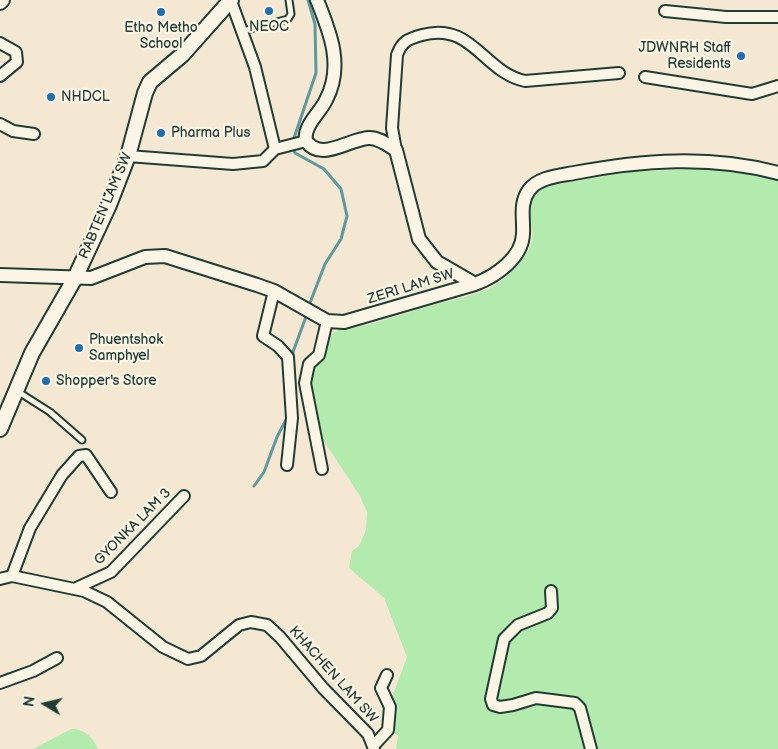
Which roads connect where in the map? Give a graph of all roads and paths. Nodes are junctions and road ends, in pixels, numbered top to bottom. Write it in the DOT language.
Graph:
graph roads {
  1 [pos="231,0"];
  2 [pos="289,0"];
  3 [pos="317,0"];
  4 [pos="665,10"];
  5 [pos="778,17"];
  6 [pos="244,31"];
  7 [pos="0,43"];
  8 [pos="619,73"];
  9 [pos="0,76"];
  10 [pos="645,77"];
  11 [pos="778,86"];
  12 [pos="0,124"];
  13 [pos="34,134"];
  14 [pos="301,142"];
  15 [pos="279,148"];
  16 [pos="396,150"];
  17 [pos="128,156"];
  18 [pos="778,173"];
  19 [pos="0,275"];
  20 [pos="75,278"];
  21 [pos="476,284"];
  22 [pos="274,291"];
  23 [pos="327,321"];
  24 [pos="15,389"];
  25 [pos="0,429"];
  26 [pos="82,440"];
  27 [pos="287,465"];
  28 [pos="322,469"];
  29 [pos="111,492"];
  30 [pos="184,496"];
  31 [pos="41,502"];
  32 [pos="7,578"];
  33 [pos="74,589"];
  34 [pos="551,592"];
  35 [pos="57,658"];
  36 [pos="388,676"];
  37 [pos="0,682"];
  38 [pos="373,746"];
  39 [pos="591,749"];
  1 -- 6 [label="street"];
  1 -- 17 [label="main road, RABTEN LAM SW"];
  2 -- 6 [label="lane"];
  3 -- 14 [label="street"];
  4 -- 5 [label="street"];
  6 -- 15 [label="street"];
  7 -- 9 [label="street"];
  8 -- 16 [label="street"];
  10 -- 11 [label="street"];
  12 -- 13 [label="street"];
  14 -- 15 [label="street"];
  14 -- 16 [label="street"];
  15 -- 17 [label="street"];
  16 -- 21 [label="street"];
  17 -- 20 [label="main road, RABTEN LAM SW"];
  18 -- 21 [label="street, ZERI LAM SW"];
  19 -- 20 [label="street, ZERI LAM SW"];
  20 -- 22 [label="street, ZERI LAM SW"];
  20 -- 24 [label="main road, RABTEN LAM SW"];
  21 -- 23 [label="street, ZERI LAM SW"];
  22 -- 23 [label="street, ZERI LAM SW"];
  22 -- 27 [label="street"];
  23 -- 28 [label="street"];
  24 -- 25 [label="main road, RABTEN LAM SW"];
  24 -- 26 [label="lane"];
  29 -- 32 [label="street"];
  30 -- 33 [label="street, GYONKA LAM 3"];
  31 -- 32 [label="street"];
  32 -- 33 [label="street, KHACHEN LAM SW"];
  33 -- 38 [label="street, KHACHEN LAM SW"];
  34 -- 39 [label="street"];
  35 -- 37 [label="street"];
  36 -- 38 [label="street"];
}
